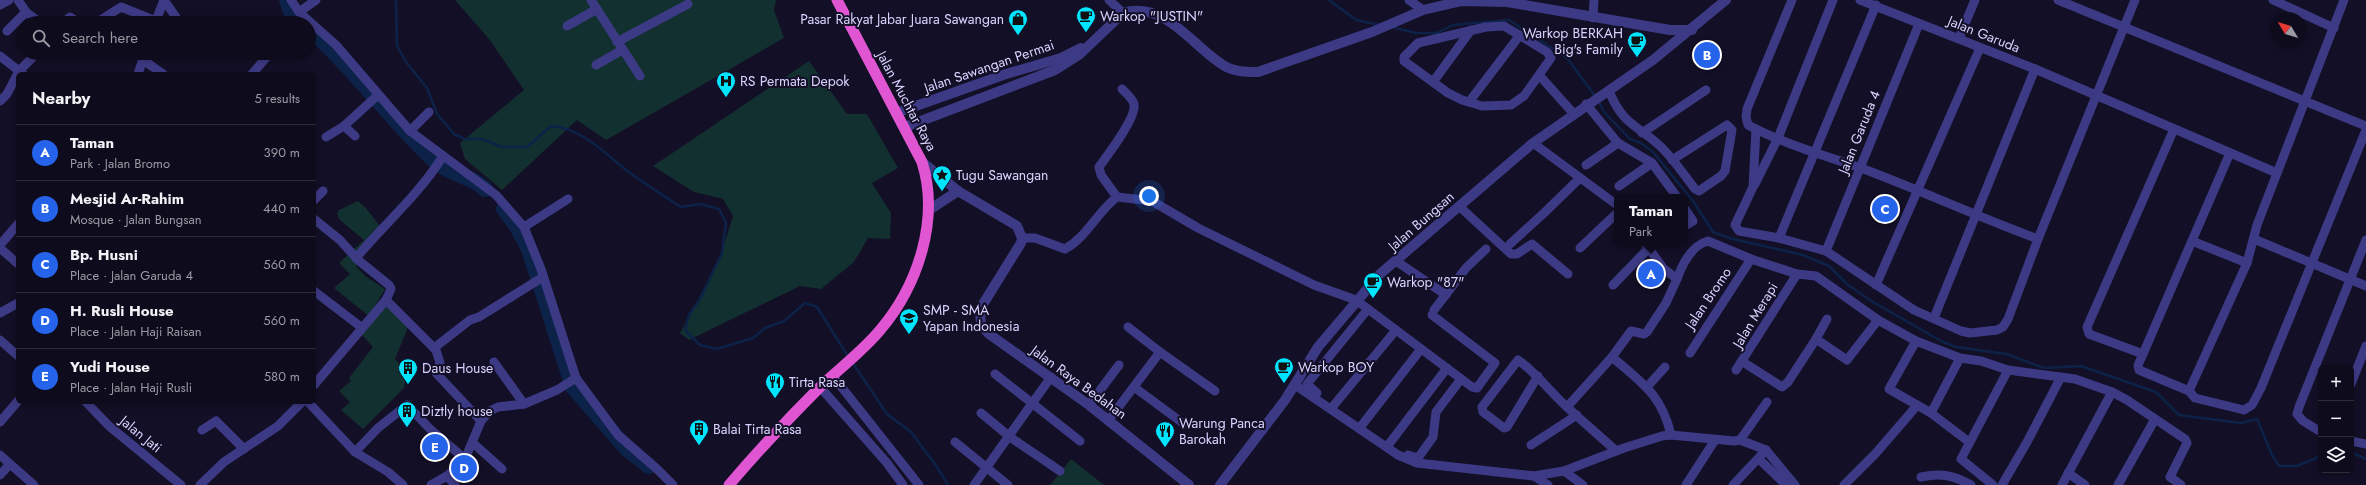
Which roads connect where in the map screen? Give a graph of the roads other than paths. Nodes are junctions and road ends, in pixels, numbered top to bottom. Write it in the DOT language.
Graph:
graph roads {
  1 [pos="9,0"];
  2 [pos="18,0"];
  3 [pos="164,0"];
  4 [pos="291,0"];
  5 [pos="316,0"];
  6 [pos="591,0"];
  7 [pos="837,0"];
  8 [pos="1409,0"];
  9 [pos="1594,0"];
  10 [pos="1726,0"];
  11 [pos="1792,0"];
  12 [pos="1834,0"];
  13 [pos="1860,0"];
  14 [pos="1975,0"];
  15 [pos="2058,0"];
  16 [pos="2135,0"];
  17 [pos="2273,0"];
  18 [pos="2344,0"];
  19 [pos="1115,2"];
  20 [pos="688,4"];
  21 [pos="0,5"];
  22 [pos="1876,5"];
  23 [pos="597,9"];
  24 [pos="1423,10"];
  25 [pos="26,12"];
  26 [pos="1123,14"];
  27 [pos="22,16"];
  28 [pos="31,16"];
  29 [pos="107,16"];
  30 [pos="142,16"];
  31 [pos="158,16"];
  32 [pos="175,16"];
  33 [pos="301,16"];
  34 [pos="304,16"];
  35 [pos="1593,18"];
  36 [pos="16,22"];
  37 [pos="1919,24"];
  38 [pos="567,26"];
  39 [pos="2125,27"];
  40 [pos="2334,28"];
  41 [pos="316,29"];
  42 [pos="1470,30"];
  43 [pos="1692,30"];
  44 [pos="7,31"];
  45 [pos="1520,36"];
  46 [pos="1959,38"];
  47 [pos="620,46"];
  48 [pos="1980,48"];
  49 [pos="0,56"];
  50 [pos="31,60"];
  51 [pos="143,60"];
  52 [pos="148,60"];
  53 [pos="264,60"];
  54 [pos="1063,61"];
  55 [pos="596,65"];
  56 [pos="2035,69"];
  57 [pos="21,72"];
  58 [pos="139,72"];
  59 [pos="162,72"];
  60 [pos="254,72"];
  61 [pos="640,76"];
  62 [pos="1540,76"];
  63 [pos="16,80"];
  64 [pos="1433,82"];
  65 [pos="971,86"];
  66 [pos="1122,89"];
  67 [pos="1706,90"];
  68 [pos="1605,93"];
  69 [pos="2097,95"];
  70 [pos="375,97"];
  71 [pos="976,100"];
  72 [pos="2306,101"];
  73 [pos="0,102"];
  74 [pos="1469,102"];
  75 [pos="1588,103"];
  76 [pos="429,112"];
  77 [pos="896,113"];
  78 [pos="1573,113"];
  79 [pos="344,126"];
  80 [pos="2366,126"];
  81 [pos="905,127"];
  82 [pos="1756,129"];
  83 [pos="2174,129"];
  84 [pos="2366,130"];
  85 [pos="410,131"];
  86 [pos="1642,133"];
  87 [pos="355,136"];
  88 [pos="326,137"];
  89 [pos="1778,138"];
  90 [pos="1533,143"];
  91 [pos="1618,143"];
  92 [pos="2230,153"];
  93 [pos="1815,154"];
  94 [pos="1672,160"];
  95 [pos="439,161"];
  96 [pos="922,162"];
  97 [pos="1652,163"];
  98 [pos="1586,165"];
  99 [pos="1860,168"];
  100 [pos="2277,173"];
  101 [pos="1580,178"];
  102 [pos="1619,186"];
  103 [pos="1753,187"];
  104 [pos="323,191"];
  105 [pos="958,191"];
  106 [pos="1918,191"];
  107 [pos="1673,194"];
  108 [pos="1117,197"];
  109 [pos="316,198"];
  110 [pos="568,199"];
  111 [pos="1614,203"];
  112 [pos="1460,207"];
  113 [pos="929,210"];
  114 [pos="1688,214"];
  115 [pos="1614,216"];
  116 [pos="1976,216"];
  117 [pos="316,221"];
  118 [pos="1688,224"];
  119 [pos="16,226"];
  120 [pos="524,227"];
  121 [pos="1022,238"];
  122 [pos="1779,238"];
  123 [pos="2038,239"];
  124 [pos="2254,239"];
  125 [pos="2366,240"];
  126 [pos="2192,241"];
  127 [pos="1510,244"];
  128 [pos="0,245"];
  129 [pos="1646,246"];
  130 [pos="0,248"];
  131 [pos="1580,248"];
  132 [pos="1486,249"];
  133 [pos="1826,251"];
  134 [pos="356,258"];
  135 [pos="1751,259"];
  136 [pos="1396,261"];
  137 [pos="16,262"];
  138 [pos="2247,263"];
  139 [pos="2312,265"];
  140 [pos="1568,274"];
  141 [pos="1797,274"];
  142 [pos="540,279"];
  143 [pos="1677,279"];
  144 [pos="2350,280"];
  145 [pos="1612,285"];
  146 [pos="1876,285"];
  147 [pos="2366,286"];
  148 [pos="316,293"];
  149 [pos="1446,294"];
  150 [pos="386,300"];
  151 [pos="1356,300"];
  152 [pos="16,304"];
  153 [pos="1368,309"];
  154 [pos="0,313"];
  155 [pos="1934,318"];
  156 [pos="1828,319"];
  157 [pos="1878,320"];
  158 [pos="361,327"];
  159 [pos="1128,327"];
  160 [pos="1396,330"];
  161 [pos="0,340"];
  162 [pos="1816,340"];
  163 [pos="1916,340"];
  164 [pos="2366,346"];
  165 [pos="434,348"];
  166 [pos="1421,349"];
  167 [pos="1160,352"];
  168 [pos="1690,353"];
  169 [pos="16,354"];
  170 [pos="2143,354"];
  171 [pos="1612,357"];
  172 [pos="1960,358"];
  173 [pos="494,362"];
  174 [pos="1743,362"];
  175 [pos="1119,365"];
  176 [pos="1665,367"];
  177 [pos="1447,368"];
  178 [pos="1736,370"];
  179 [pos="2008,370"];
  180 [pos="836,372"];
  181 [pos="996,374"];
  182 [pos="1538,376"];
  183 [pos="2354,376"];
  184 [pos="1051,377"];
  185 [pos="2061,377"];
  186 [pos="574,378"];
  187 [pos="1461,379"];
  188 [pos="316,383"];
  189 [pos="1295,385"];
  190 [pos="820,387"];
  191 [pos="1134,387"];
  192 [pos="1647,387"];
  193 [pos="1215,391"];
  194 [pos="2189,391"];
  195 [pos="2112,392"];
  196 [pos="1767,402"];
  197 [pos="16,403"];
  198 [pos="1033,403"];
  199 [pos="88,404"];
  200 [pos="300,404"];
  201 [pos="310,404"];
  202 [pos="524,404"];
  203 [pos="1089,405"];
  204 [pos="1334,405"];
  205 [pos="1567,407"];
  206 [pos="1914,410"];
  207 [pos="981,413"];
  208 [pos="1932,413"];
  209 [pos="1577,415"];
  210 [pos="2155,419"];
  211 [pos="1108,420"];
  212 [pos="481,421"];
  213 [pos="0,422"];
  214 [pos="1184,424"];
  215 [pos="1362,425"];
  216 [pos="202,430"];
  217 [pos="2318,430"];
  218 [pos="1671,435"];
  219 [pos="1010,437"];
  220 [pos="1715,440"];
  221 [pos="1740,440"];
  222 [pos="1080,441"];
  223 [pos="473,442"];
  224 [pos="955,442"];
  225 [pos="1969,442"];
  226 [pos="2354,442"];
  227 [pos="1389,444"];
  228 [pos="2366,444"];
  229 [pos="1531,445"];
  230 [pos="244,449"];
  231 [pos="1766,450"];
  232 [pos="1616,451"];
  233 [pos="355,452"];
  234 [pos="0,455"];
  235 [pos="465,459"];
  236 [pos="1759,459"];
  237 [pos="10,464"];
  238 [pos="987,468"];
  239 [pos="502,469"];
  240 [pos="1060,471"];
  241 [pos="1564,471"];
  242 [pos="2068,473"];
  243 [pos="0,476"];
  244 [pos="447,476"];
  245 [pos="1921,477"];
  246 [pos="1531,479"];
  247 [pos="34,485"];
  248 [pos="181,485"];
  249 [pos="200,485"];
  250 [pos="403,485"];
  251 [pos="431,485"];
  252 [pos="454,485"];
  253 [pos="673,485"];
  254 [pos="729,485"];
  255 [pos="903,485"];
  256 [pos="919,485"];
  257 [pos="974,485"];
  258 [pos="1008,485"];
  259 [pos="1189,485"];
  260 [pos="1220,485"];
  261 [pos="1548,485"];
  262 [pos="1582,485"];
  263 [pos="1686,485"];
  264 [pos="1733,485"];
  265 [pos="1786,485"];
  266 [pos="1795,485"];
  267 [pos="1844,485"];
  268 [pos="1971,485"];
  269 [pos="1992,485"];
  270 [pos="2002,485"];
  271 [pos="2062,485"];
  272 [pos="2085,485"];
  273 [pos="2118,485"];
  274 [pos="2181,485"];
  1 -- 21 [label="street"];
  2 -- 25 [label="street"];
  3 -- 31 [label="street"];
  3 -- 32 [label="street"];
  4 -- 33 [label="street"];
  5 -- 34 [label="street"];
  6 -- 23 [label="street"];
  7 -- 77 [label="highway, Jalan Muchtar Raya"];
  8 -- 24 [label="street"];
  9 -- 35 [label="street"];
  10 -- 43 [label="street, Jalan Bungsan"];
  11 -- 82 [label="street"];
  12 -- 89 [label="street"];
  13 -- 22 [label="street, Jalan Garuda"];
  14 -- 46 [label="street"];
  15 -- 39 [label="street"];
  16 -- 39 [label="street"];
  17 -- 40 [label="street"];
  18 -- 40 [label="street"];
  19 -- 26 [label="street"];
  20 -- 47 [label="street"];
  22 -- 37 [label="street, Jalan Garuda"];
  22 -- 93 [label="street"];
  23 -- 38 [label="street"];
  23 -- 47 [label="street"];
  24 -- 26 [label="street, Jalan Sawangan Permai"];
  24 -- 35 [label="street, Jalan Sawangan Permai"];
  25 -- 27 [label="street"];
  25 -- 28 [label="street"];
  26 -- 54 [label="street, Jalan Sawangan Permai"];
  29 -- 30 [label="street"];
  35 -- 43 [label="street, Jalan Sawangan Permai"];
  36 -- 44 [label="street"];
  37 -- 46 [label="street, Jalan Garuda"];
  37 -- 99 [label="street, Jalan Garuda 4"];
  39 -- 69 [label="street"];
  39 -- 72 [label="street"];
  40 -- 72 [label="street"];
  41 -- 70 [label="street"];
  42 -- 45 [label="street"];
  42 -- 64 [label="street"];
  42 -- 64 [label="street"];
  43 -- 68 [label="street, Jalan Bungsan"];
  45 -- 62 [label="street"];
  45 -- 74 [label="street"];
  46 -- 48 [label="street, Jalan Garuda"];
  47 -- 55 [label="street"];
  47 -- 61 [label="street"];
  48 -- 56 [label="street, Jalan Garuda"];
  48 -- 106 [label="street"];
  49 -- 57 [label="street"];
  50 -- 57 [label="street"];
  51 -- 58 [label="street"];
  52 -- 59 [label="street"];
  53 -- 60 [label="street"];
  54 -- 65 [label="street, Jalan Sawangan Permai"];
  54 -- 71 [label="street, Jalan Sawangan Permai"];
  56 -- 69 [label="street, Jalan Garuda"];
  56 -- 116 [label="street"];
  62 -- 74 [label="street"];
  62 -- 78 [label="street"];
  63 -- 73 [label="street"];
  64 -- 74 [label="street"];
  65 -- 71 [label="street"];
  65 -- 77 [label="street, Jalan Sawangan Permai"];
  66 -- 108 [label="street"];
  67 -- 86 [label="street"];
  68 -- 75 [label="street, Jalan Bungsan"];
  68 -- 86 [label="street"];
  69 -- 83 [label="street, Jalan Garuda"];
  69 -- 123 [label="street"];
  70 -- 79 [label="street"];
  70 -- 85 [label="street"];
  71 -- 81 [label="street, Jalan Sawangan Permai"];
  72 -- 80 [label="street"];
  72 -- 100 [label="street"];
  75 -- 78 [label="street, Jalan Bungsan"];
  75 -- 91 [label="street"];
  76 -- 85 [label="street"];
  77 -- 81 [label="highway, Jalan Muchtar Raya"];
  78 -- 90 [label="street, Jalan Bungsan"];
  79 -- 87 [label="street"];
  79 -- 88 [label="street"];
  81 -- 96 [label="highway, Jalan Muchtar Raya"];
  82 -- 89 [label="street"];
  82 -- 103 [label="street"];
  83 -- 92 [label="street, Jalan Garuda"];
  83 -- 170 [label="street"];
  84 -- 139 [label="street"];
  85 -- 95 [label="street"];
  86 -- 94 [label="street"];
  89 -- 93 [label="street"];
  89 -- 103 [label="street"];
  90 -- 101 [label="street"];
  90 -- 112 [label="street, Jalan Bungsan"];
  91 -- 97 [label="street"];
  91 -- 98 [label="street"];
  92 -- 100 [label="street, Jalan Garuda"];
  92 -- 126 [label="street"];
  93 -- 99 [label="street"];
  93 -- 122 [label="street"];
  94 -- 94 [label="street"];
  95 -- 120 [label="street"];
  95 -- 134 [label="street"];
  96 -- 105 [label="street"];
  96 -- 113 [label="highway, Jalan Muchtar Raya"];
  97 -- 102 [label="street"];
  97 -- 107 [label="street"];
  99 -- 106 [label="street"];
  99 -- 133 [label="street, Jalan Garuda 4"];
  100 -- 124 [label="street"];
  101 -- 111 [label="street"];
  101 -- 127 [label="street"];
  103 -- 122 [label="street"];
  104 -- 109 [label="street"];
  105 -- 113 [label="street"];
  105 -- 121 [label="street"];
  106 -- 116 [label="street"];
  106 -- 146 [label="street"];
  108 -- 121 [label="street"];
  108 -- 151 [label="street"];
  110 -- 120 [label="street"];
  112 -- 136 [label="street, Jalan Bungsan"];
  112 -- 140 [label="street"];
  113 -- 180 [label="highway, Jalan Muchtar Raya"];
  114 -- 118 [label="street"];
  115 -- 131 [label="street"];
  116 -- 123 [label="street"];
  116 -- 155 [label="street"];
  117 -- 134 [label="street"];
  119 -- 128 [label="street"];
  120 -- 142 [label="street"];
  121 -- 184 [label="street, Jalan Raya Bedahan"];
  122 -- 133 [label="street"];
  123 -- 155 [label="street"];
  124 -- 138 [label="street"];
  124 -- 139 [label="street"];
  125 -- 144 [label="street"];
  126 -- 138 [label="street"];
  126 -- 170 [label="street"];
  129 -- 143 [label="street"];
  129 -- 145 [label="street"];
  130 -- 137 [label="street"];
  132 -- 149 [label="street"];
  133 -- 146 [label="street"];
  134 -- 150 [label="street"];
  135 -- 141 [label="street"];
  135 -- 143 [label="street"];
  135 -- 168 [label="street, Jalan Bromo"];
  136 -- 149 [label="street"];
  136 -- 151 [label="street, Jalan Bungsan"];
  138 -- 194 [label="street"];
  139 -- 144 [label="street"];
  139 -- 194 [label="street"];
  141 -- 157 [label="street"];
  141 -- 174 [label="street, Jalan Merapi"];
  142 -- 165 [label="street"];
  142 -- 186 [label="street"];
  143 -- 171 [label="street"];
  144 -- 147 [label="street"];
  144 -- 217 [label="street"];
  146 -- 155 [label="street"];
  148 -- 158 [label="street"];
  149 -- 187 [label="street"];
  150 -- 158 [label="street"];
  150 -- 165 [label="street"];
  151 -- 153 [label="street"];
  151 -- 189 [label="street, Jalan Bungsan"];
  152 -- 154 [label="street"];
  153 -- 160 [label="street"];
  153 -- 204 [label="street"];
  156 -- 162 [label="street"];
  157 -- 162 [label="street"];
  157 -- 163 [label="street"];
  158 -- 188 [label="street"];
  159 -- 167 [label="street"];
  160 -- 166 [label="street"];
  160 -- 204 [label="street"];
  161 -- 169 [label="street"];
  162 -- 174 [label="street"];
  163 -- 172 [label="street"];
  163 -- 208 [label="street"];
  164 -- 183 [label="street"];
  165 -- 212 [label="street"];
  166 -- 177 [label="street"];
  166 -- 215 [label="street"];
  167 -- 191 [label="street"];
  167 -- 193 [label="street"];
  170 -- 194 [label="street"];
  171 -- 192 [label="street"];
  171 -- 205 [label="street"];
  172 -- 179 [label="street"];
  172 -- 208 [label="street"];
  173 -- 202 [label="street"];
  174 -- 178 [label="street, Jalan Merapi"];
  175 -- 203 [label="street"];
  176 -- 192 [label="street"];
  177 -- 187 [label="street"];
  177 -- 227 [label="street"];
  179 -- 185 [label="street"];
  179 -- 225 [label="street"];
  180 -- 190 [label="highway, Jalan Muchtar Raya"];
  180 -- 256 [label="street"];
  181 -- 198 [label="street"];
  182 -- 182 [label="street"];
  182 -- 205 [label="street"];
  184 -- 198 [label="street"];
  184 -- 203 [label="street, Jalan Raya Bedahan"];
  185 -- 195 [label="street"];
  185 -- 270 [label="street"];
  186 -- 202 [label="street"];
  186 -- 253 [label="street"];
  187 -- 227 [label="street"];
  189 -- 246 [label="street"];
  189 -- 260 [label="street, Jalan Bungsan"];
  190 -- 254 [label="highway, Jalan Muchtar Raya"];
  190 -- 255 [label="street"];
  191 -- 211 [label="street"];
  191 -- 214 [label="street"];
  192 -- 218 [label="street"];
  195 -- 210 [label="street"];
  195 -- 242 [label="street"];
  196 -- 221 [label="street"];
  197 -- 213 [label="street"];
  198 -- 219 [label="street"];
  198 -- 222 [label="street"];
  199 -- 248 [label="street, Jalan Jati"];
  200 -- 230 [label="street"];
  201 -- 233 [label="street"];
  202 -- 212 [label="street"];
  203 -- 211 [label="street, Jalan Raya Bedahan"];
  204 -- 215 [label="street"];
  205 -- 209 [label="street"];
  206 -- 267 [label="street"];
  207 -- 219 [label="street"];
  208 -- 225 [label="street"];
  209 -- 229 [label="street"];
  209 -- 232 [label="street"];
  210 -- 273 [label="street"];
  210 -- 274 [label="street"];
  211 -- 259 [label="street, Jalan Raya Bedahan"];
  212 -- 223 [label="street"];
  215 -- 227 [label="street"];
  216 -- 230 [label="street"];
  218 -- 220 [label="street"];
  218 -- 232 [label="street"];
  219 -- 238 [label="street"];
  219 -- 240 [label="street"];
  220 -- 221 [label="street"];
  220 -- 263 [label="street"];
  221 -- 231 [label="street"];
  223 -- 235 [label="street"];
  223 -- 239 [label="street"];
  224 -- 238 [label="street"];
  225 -- 269 [label="street"];
  226 -- 228 [label="street"];
  230 -- 249 [label="street"];
  231 -- 236 [label="street"];
  231 -- 266 [label="street"];
  232 -- 241 [label="street"];
  233 -- 235 [label="street"];
  233 -- 250 [label="street"];
  234 -- 237 [label="street"];
  235 -- 244 [label="street"];
  236 -- 264 [label="street"];
  236 -- 265 [label="street"];
  237 -- 243 [label="street"];
  237 -- 247 [label="street"];
  238 -- 257 [label="street"];
  238 -- 258 [label="street"];
  241 -- 246 [label="street"];
  241 -- 262 [label="street"];
  242 -- 271 [label="street"];
  242 -- 272 [label="street"];
  244 -- 251 [label="street"];
  244 -- 252 [label="street"];
  245 -- 268 [label="street"];
  246 -- 261 [label="street"];
}
